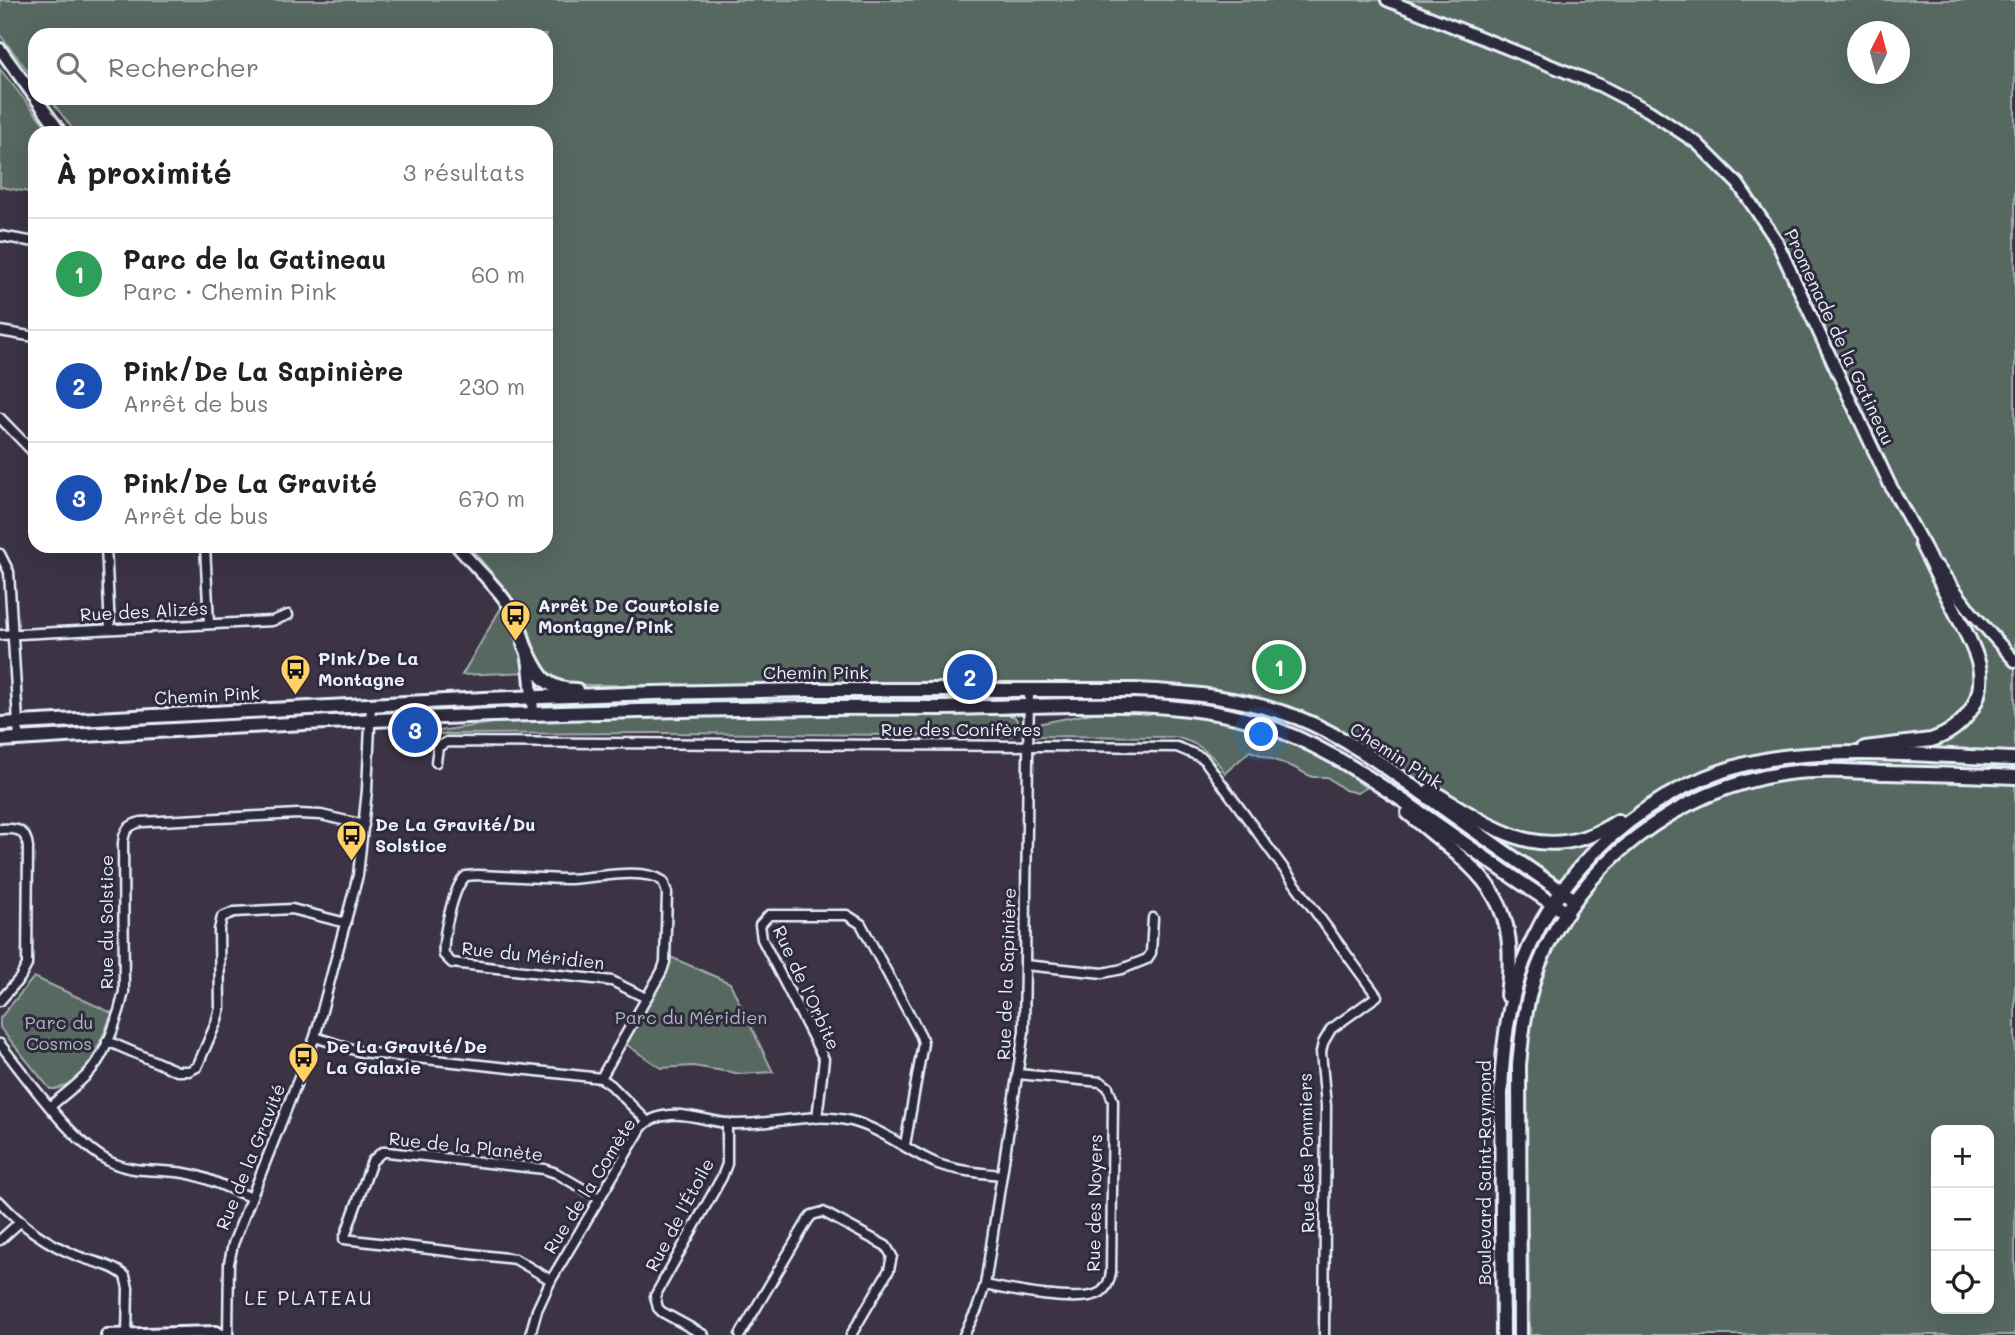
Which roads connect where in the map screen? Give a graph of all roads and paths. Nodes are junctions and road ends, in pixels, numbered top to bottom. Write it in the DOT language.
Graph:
graph roads {
  1 [pos="1387,0"];
  2 [pos="0,49"];
  3 [pos="28,88"];
  4 [pos="41,105"];
  5 [pos="56,126"];
  6 [pos="0,236"];
  7 [pos="28,241"];
  8 [pos="0,331"];
  9 [pos="28,336"];
  10 [pos="0,418"];
  11 [pos="28,447"];
  12 [pos="1921,543"];
  13 [pos="106,553"];
  14 [pos="205,553"];
  15 [pos="463,553"];
  16 [pos="0,554"];
  17 [pos="288,615"];
  18 [pos="209,624"];
  19 [pos="110,629"];
  20 [pos="0,635"];
  21 [pos="13,635"];
  22 [pos="524,644"];
  23 [pos="2015,661"];
  24 [pos="721,691"];
  25 [pos="1028,691"];
  26 [pos="532,697"];
  27 [pos="371,705"];
  28 [pos="1028,707"];
  29 [pos="533,714"];
  30 [pos="371,721"];
  31 [pos="19,723"];
  32 [pos="0,724"];
  33 [pos="19,739"];
  34 [pos="0,740"];
  35 [pos="1029,747"];
  36 [pos="1791,756"];
  37 [pos="2015,759"];
  38 [pos="436,762"];
  39 [pos="1380,762"];
  40 [pos="2015,777"];
  41 [pos="1375,781"];
  42 [pos="1656,802"];
  43 [pos="364,825"];
  44 [pos="0,829"];
  45 [pos="1562,891"];
  46 [pos="1575,900"];
  47 [pos="1554,904"];
  48 [pos="1567,913"];
  49 [pos="1153,918"];
  50 [pos="346,923"];
  51 [pos="1026,965"];
  52 [pos="1377,996"];
  53 [pos="646,998"];
  54 [pos="0,1001"];
  55 [pos="315,1037"];
  56 [pos="107,1041"];
  57 [pos="0,1044"];
  58 [pos="1502,1058"];
  59 [pos="1018,1074"];
  60 [pos="601,1078"];
  61 [pos="51,1106"];
  62 [pos="817,1118"];
  63 [pos="647,1121"];
  64 [pos="727,1124"];
  65 [pos="905,1145"];
  66 [pos="1001,1175"];
  67 [pos="250,1197"];
  68 [pos="599,1198"];
  69 [pos="0,1202"];
  70 [pos="21,1221"];
  71 [pos="0,1240"];
  72 [pos="551,1280"];
  73 [pos="985,1285"];
  74 [pos="127,1334"];
  75 [pos="107,1335"];
  76 [pos="222,1335"];
  77 [pos="228,1335"];
  78 [pos="530,1335"];
  79 [pos="704,1335"];
  80 [pos="740,1335"];
  81 [pos="850,1335"];
  82 [pos="964,1335"];
  83 [pos="1324,1335"];
  84 [pos="1503,1335"];
  85 [pos="1520,1335"];
  1 -- 12 [label="street, Promenade de la Gatineau"];
  2 -- 3 [label="street"];
  4 -- 5 [label="street"];
  6 -- 7 [label="street"];
  8 -- 9 [label="street"];
  10 -- 11 [label="street"];
  12 -- 23 [label="street, Promenade de la Gatineau"];
  12 -- 36 [label="main road"];
  13 -- 19 [label="street"];
  14 -- 18 [label="street"];
  15 -- 22 [label="street"];
  16 -- 21 [label="street"];
  17 -- 18 [label="street, Rue des Alizés"];
  18 -- 19 [label="street, Rue des Alizés"];
  19 -- 21 [label="street, Rue des Alizés"];
  20 -- 21 [label="street, Rue des Alizés"];
  21 -- 31 [label="street"];
  22 -- 24 [label="main road"];
  22 -- 26 [label="street"];
  24 -- 25 [label="main road, Chemin Pink"];
  24 -- 26 [label="main road, Chemin Pink"];
  25 -- 28 [label="street, Rue de la Sapinière"];
  25 -- 39 [label="main road, Chemin Pink"];
  26 -- 27 [label="main road, Chemin Pink"];
  26 -- 29 [label="street"];
  27 -- 30 [label="street, Rue de la Gravité"];
  27 -- 31 [label="main road, Chemin Pink"];
  28 -- 29 [label="main road, Chemin Pink"];
  28 -- 35 [label="street, Rue de la Sapinière"];
  28 -- 41 [label="main road, Chemin Pink"];
  29 -- 30 [label="main road, Chemin Pink"];
  30 -- 33 [label="main road, Chemin Pink"];
  30 -- 43 [label="street, Rue de la Gravité"];
  31 -- 32 [label="main road, Chemin Pink"];
  31 -- 33 [label="street"];
  33 -- 34 [label="main road, Chemin Pink"];
  35 -- 38 [label="street, Rue des Conifères"];
  35 -- 51 [label="street, Rue de la Sapinière"];
  35 -- 52 [label="street, Rue des Conifères"];
  36 -- 37 [label="main road, Boulevard Saint-Raymond"];
  36 -- 42 [label="main road, Boulevard Saint-Raymond"];
  39 -- 42 [label="main road"];
  39 -- 45 [label="main road, Chemin Pink"];
  40 -- 46 [label="main road, Boulevard Saint-Raymond"];
  41 -- 47 [label="main road, Chemin Pink"];
  41 -- 58 [label="main road"];
  42 -- 45 [label="main road, Boulevard Saint-Raymond"];
  43 -- 50 [label="street, Rue de la Gravité"];
  43 -- 56 [label="street, Rue du Solstice"];
  44 -- 54 [label="street"];
  45 -- 46 [label="main road, Chemin Pink"];
  45 -- 47 [label="main road, Boulevard Saint-Raymond"];
  46 -- 48 [label="main road, Boulevard Saint-Raymond"];
  47 -- 48 [label="main road, Chemin Pink"];
  47 -- 58 [label="main road, Boulevard Saint-Raymond"];
  48 -- 85 [label="main road, Boulevard Saint-Raymond"];
  49 -- 51 [label="street"];
  50 -- 55 [label="street, Rue de la Gravité"];
  50 -- 56 [label="street"];
  51 -- 59 [label="street, Rue de la Sapinière"];
  52 -- 83 [label="street, Rue des Pommiers"];
  53 -- 53 [label="street, Rue du Méridien"];
  53 -- 60 [label="street, Rue du Méridien"];
  55 -- 60 [label="street"];
  55 -- 67 [label="street, Rue de la Gravité"];
  56 -- 61 [label="street, Rue du Solstice"];
  57 -- 61 [label="street"];
  58 -- 84 [label="main road, Boulevard Saint-Raymond"];
  59 -- 66 [label="street, Rue de la Sapinière"];
  59 -- 73 [label="street, Rue des Noyers"];
  60 -- 63 [label="street"];
  61 -- 67 [label="street"];
  62 -- 64 [label="street, Rue de la Comète"];
  62 -- 65 [label="street, Rue de la Comète"];
  62 -- 65 [label="street, Rue de l'Orbite"];
  63 -- 64 [label="street, Rue de la Comète"];
  63 -- 68 [label="street, Rue de la Comète"];
  64 -- 79 [label="street, Rue de l'Étoile"];
  65 -- 66 [label="street, Rue de la Comète"];
  66 -- 73 [label="street, Rue de la Sapinière"];
  67 -- 77 [label="street, Rue de la Gravité"];
  68 -- 72 [label="street, Rue de la Comète"];
  68 -- 72 [label="street, Rue de la Planète"];
  69 -- 70 [label="street"];
  70 -- 71 [label="street"];
  70 -- 74 [label="street"];
  72 -- 78 [label="street, Rue de la Comète"];
  73 -- 82 [label="street, Rue de la Sapinière"];
  74 -- 75 [label="street"];
  74 -- 76 [label="street"];
  80 -- 81 [label="street"];
}
